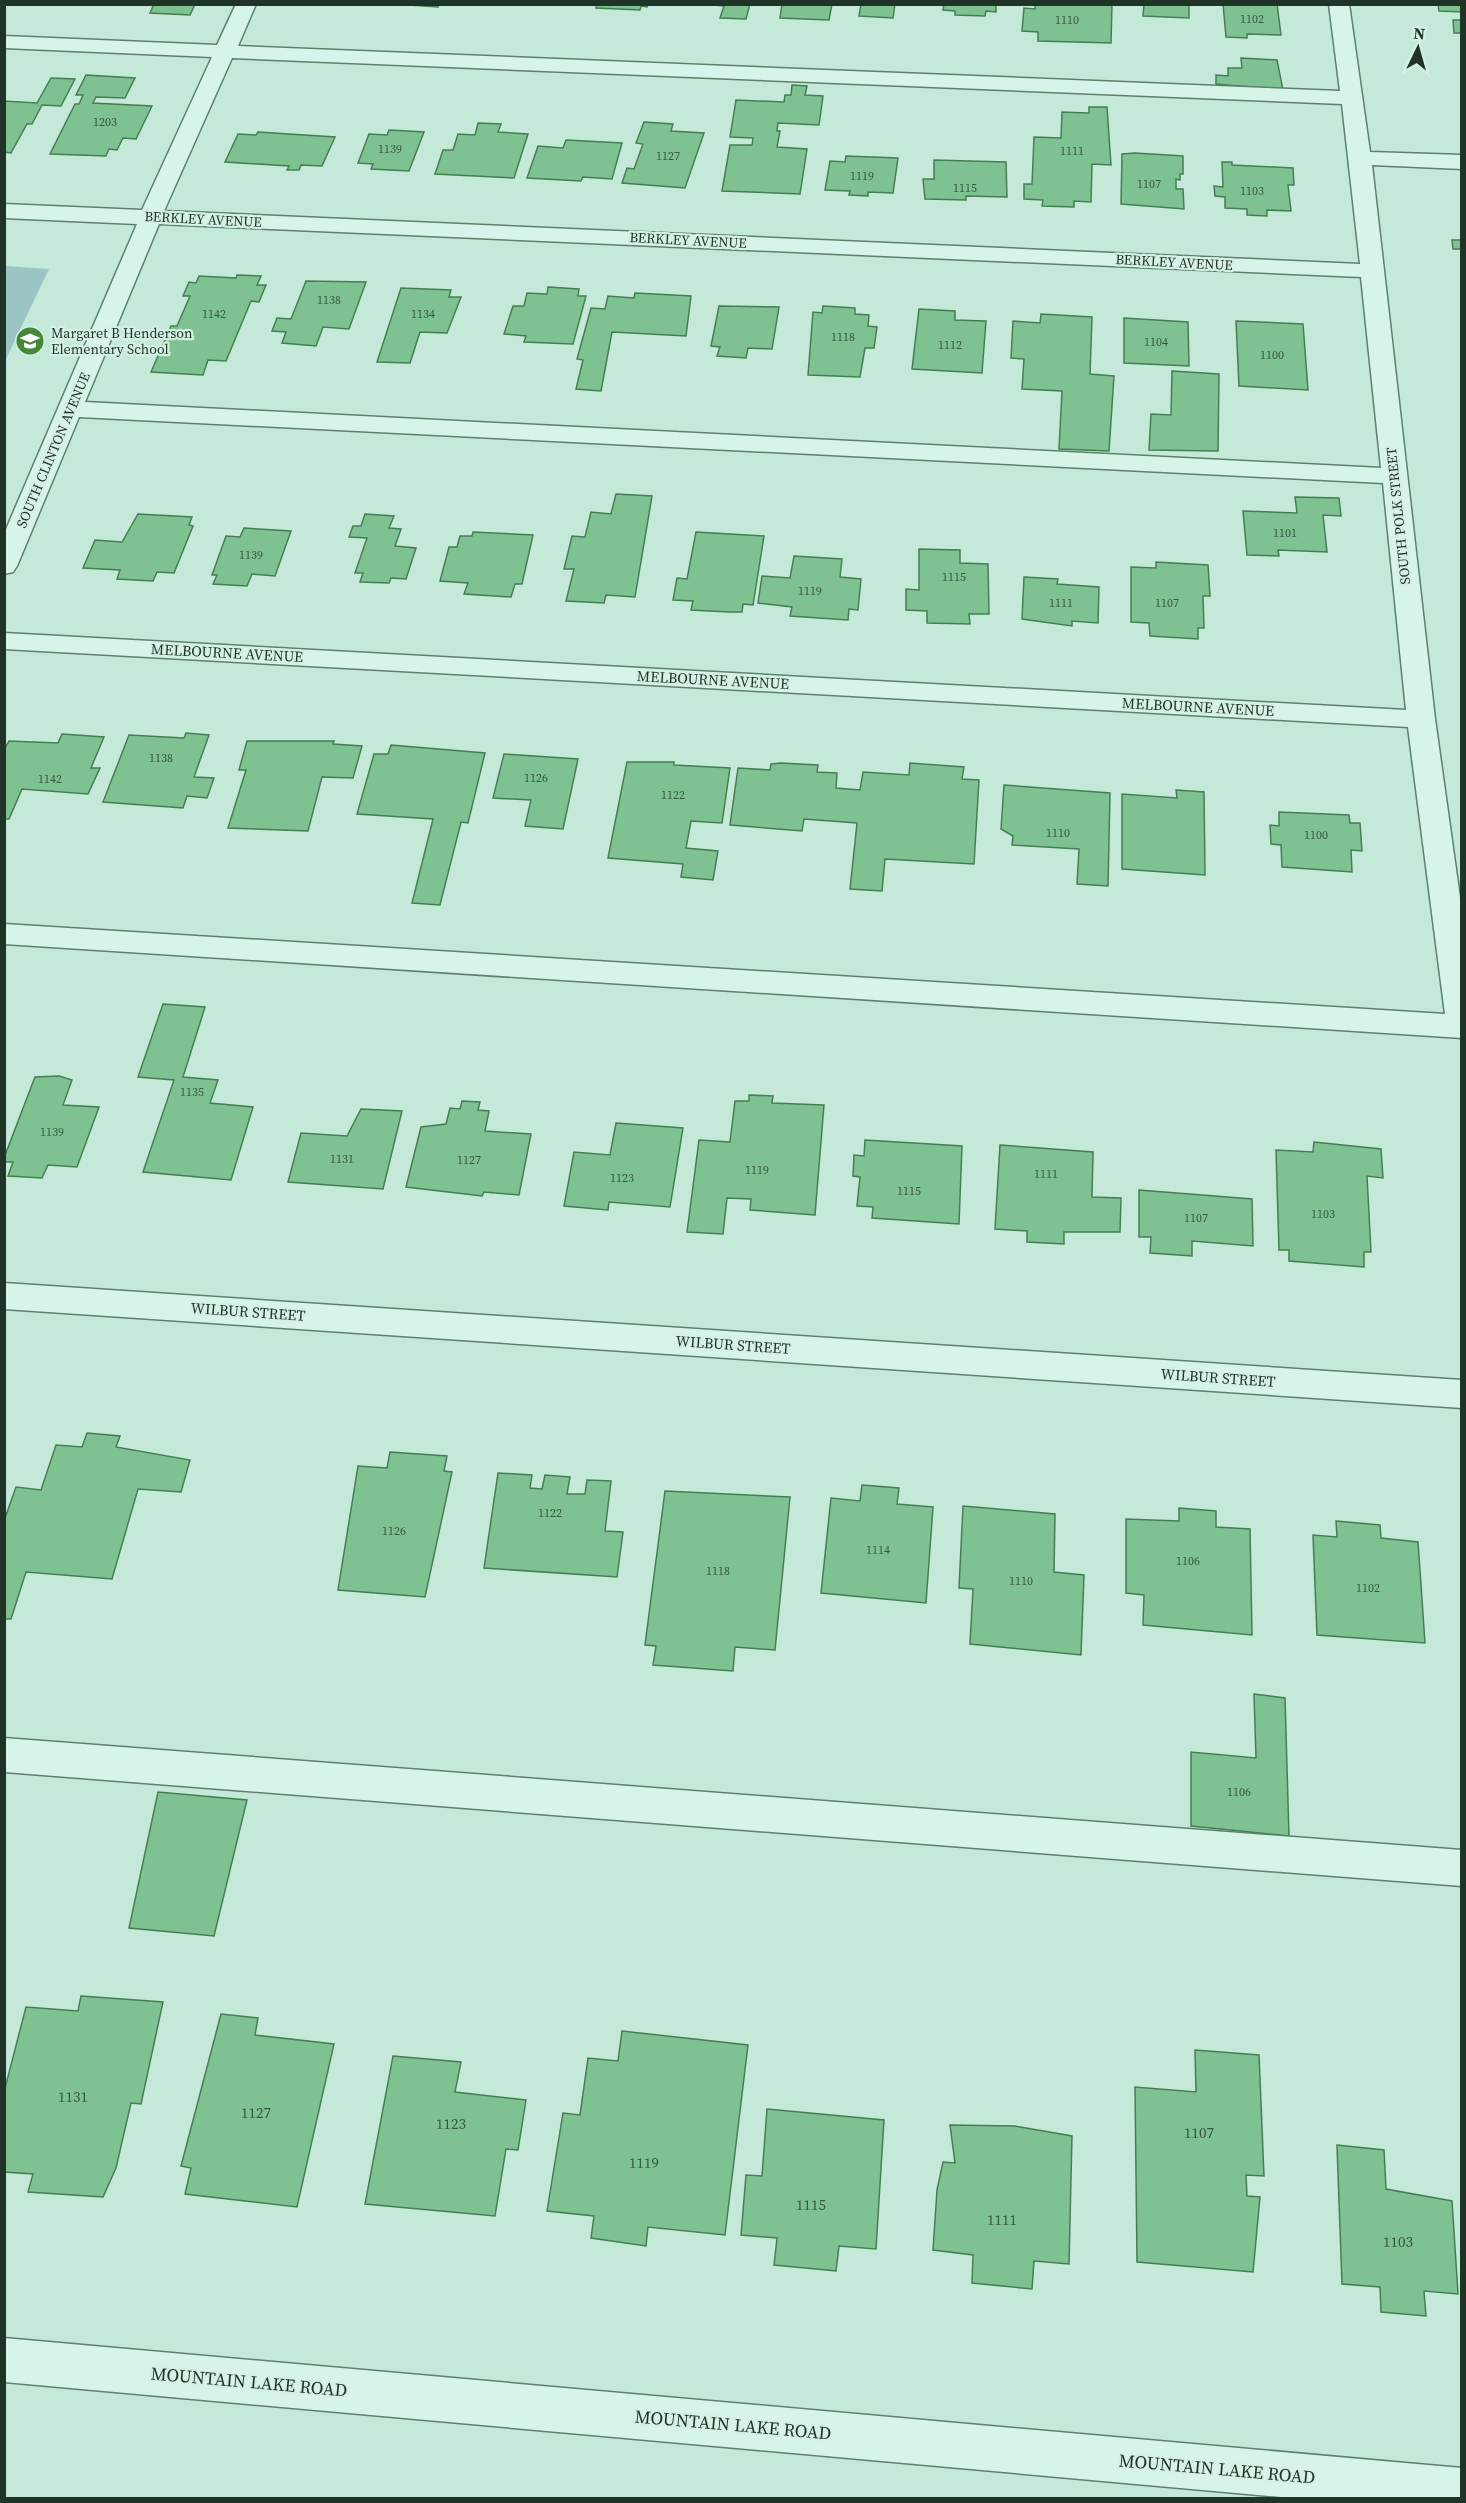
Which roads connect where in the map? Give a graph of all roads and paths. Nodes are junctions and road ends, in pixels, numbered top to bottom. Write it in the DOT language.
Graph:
graph roads {
  1 [pos="246,4"];
  2 [pos="1340,4"];
  3 [pos="4,42"];
  4 [pos="224,51"];
  5 [pos="1352,99"];
  6 [pos="1360,158"];
  7 [pos="1461,162"];
  8 [pos="4,211"];
  9 [pos="151,216"];
  10 [pos="1372,271"];
  11 [pos="70,409"];
  12 [pos="1393,476"];
  13 [pos="4,566"];
  14 [pos="4,641"];
  15 [pos="1421,719"];
  16 [pos="4,934"];
  17 [pos="1461,1027"];
  18 [pos="4,1296"];
  19 [pos="1461,1394"];
  20 [pos="4,1755"];
  21 [pos="1461,1868"];
  22 [pos="4,2360"];
  23 [pos="1461,2491"];
  1 -- 4 [label="street, SOUTH CLINTON AVENUE"];
  2 -- 5 [label="street, SOUTH POLK STREET"];
  3 -- 4 [label="street"];
  4 -- 5 [label="street"];
  4 -- 9 [label="street, SOUTH CLINTON AVENUE"];
  5 -- 6 [label="street, SOUTH POLK STREET"];
  6 -- 7 [label="street"];
  6 -- 10 [label="street, SOUTH POLK STREET"];
  8 -- 9 [label="street, BERKLEY AVENUE"];
  9 -- 10 [label="street, BERKLEY AVENUE"];
  9 -- 11 [label="street, SOUTH CLINTON AVENUE"];
  10 -- 12 [label="street, SOUTH POLK STREET"];
  11 -- 12 [label="street"];
  11 -- 13 [label="street, SOUTH CLINTON AVENUE"];
  12 -- 15 [label="street, SOUTH POLK STREET"];
  14 -- 15 [label="street, MELBOURNE AVENUE"];
  15 -- 17 [label="street, SOUTH POLK STREET"];
  16 -- 17 [label="street"];
  18 -- 19 [label="street, WILBUR STREET"];
  20 -- 21 [label="street"];
  22 -- 23 [label="street, MOUNTAIN LAKE ROAD"];
}
